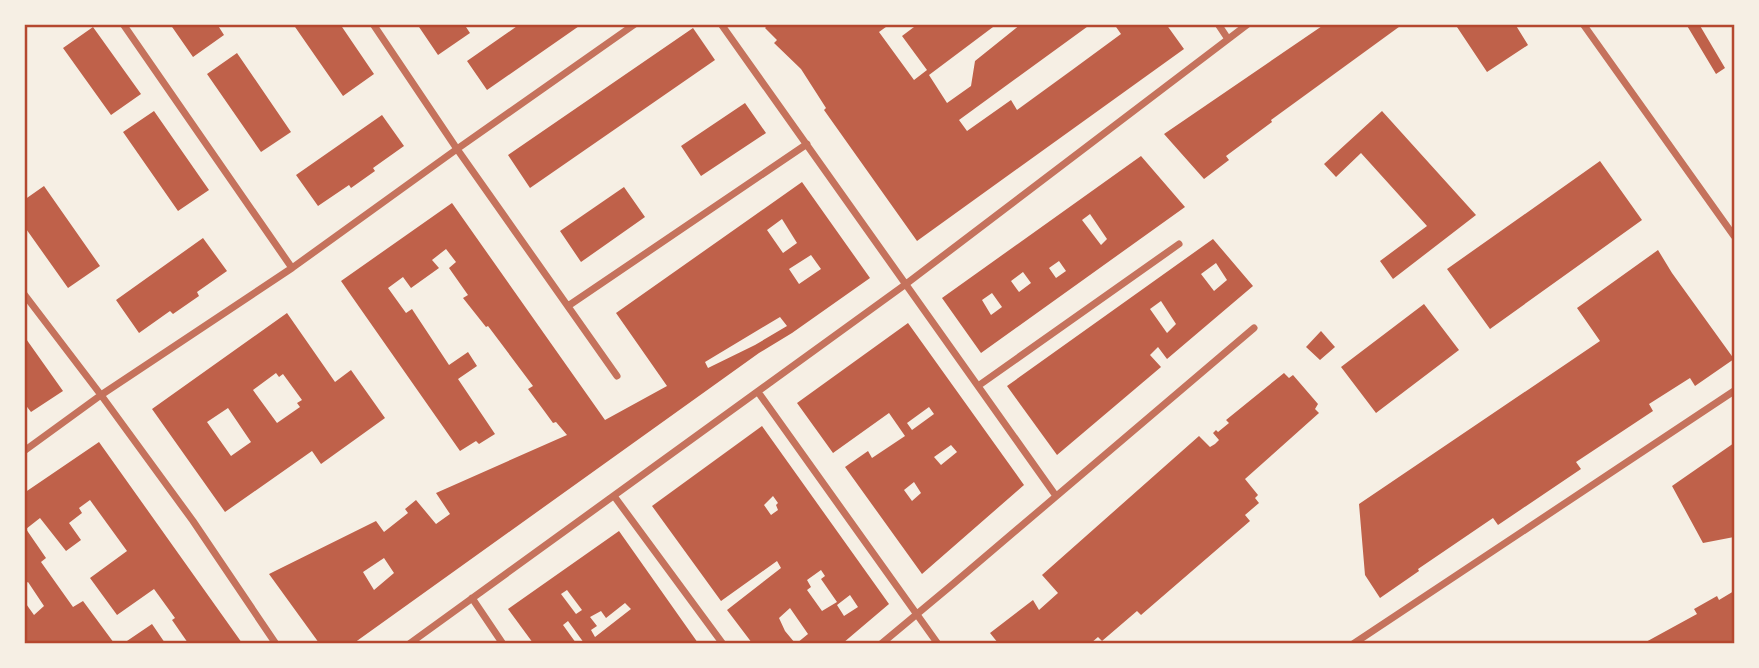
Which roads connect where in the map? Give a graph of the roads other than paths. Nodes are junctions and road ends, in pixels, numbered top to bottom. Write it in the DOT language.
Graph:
graph roads {
  1 [pos="123,24"];
  2 [pos="373,24"];
  3 [pos="635,24"];
  4 [pos="721,24"];
  5 [pos="1218,24"];
  6 [pos="1248,24"];
  7 [pos="1583,24"];
  8 [pos="1228,39"];
  9 [pos="807,144"];
  10 [pos="457,149"];
  11 [pos="1734,236"];
  12 [pos="1180,244"];
  13 [pos="292,268"];
  14 [pos="906,284"];
  15 [pos="24,294"];
  16 [pos="568,306"];
  17 [pos="1254,328"];
  18 [pos="617,376"];
  19 [pos="978,386"];
  20 [pos="1734,391"];
  21 [pos="758,392"];
  22 [pos="102,395"];
  23 [pos="24,451"];
  24 [pos="614,496"];
  25 [pos="1056,496"];
  26 [pos="472,598"];
  27 [pos="916,614"];
  28 [pos="276,643"];
  29 [pos="409,643"];
  30 [pos="503,643"];
  31 [pos="723,643"];
  32 [pos="881,643"];
  33 [pos="938,643"];
  34 [pos="1353,643"];
  1 -- 13 [label="street"];
  2 -- 10 [label="street"];
  3 -- 10 [label="street"];
  4 -- 9 [label="street"];
  5 -- 8 [label="street"];
  6 -- 8 [label="street"];
  7 -- 11 [label="street"];
  8 -- 14 [label="street"];
  9 -- 14 [label="street"];
  9 -- 16 [label="street"];
  10 -- 13 [label="street"];
  10 -- 16 [label="street"];
  12 -- 19 [label="street"];
  13 -- 22 [label="street"];
  14 -- 19 [label="street"];
  14 -- 21 [label="street"];
  15 -- 22 [label="street"];
  16 -- 18 [label="street"];
  17 -- 25 [label="street"];
  19 -- 25 [label="street"];
  20 -- 34 [label="street"];
  21 -- 24 [label="street"];
  21 -- 27 [label="street"];
  22 -- 23 [label="street"];
  22 -- 28 [label="street"];
  24 -- 26 [label="street"];
  24 -- 31 [label="street"];
  25 -- 27 [label="street"];
  26 -- 29 [label="street"];
  26 -- 30 [label="street"];
  27 -- 32 [label="street"];
  27 -- 33 [label="street"];
}
